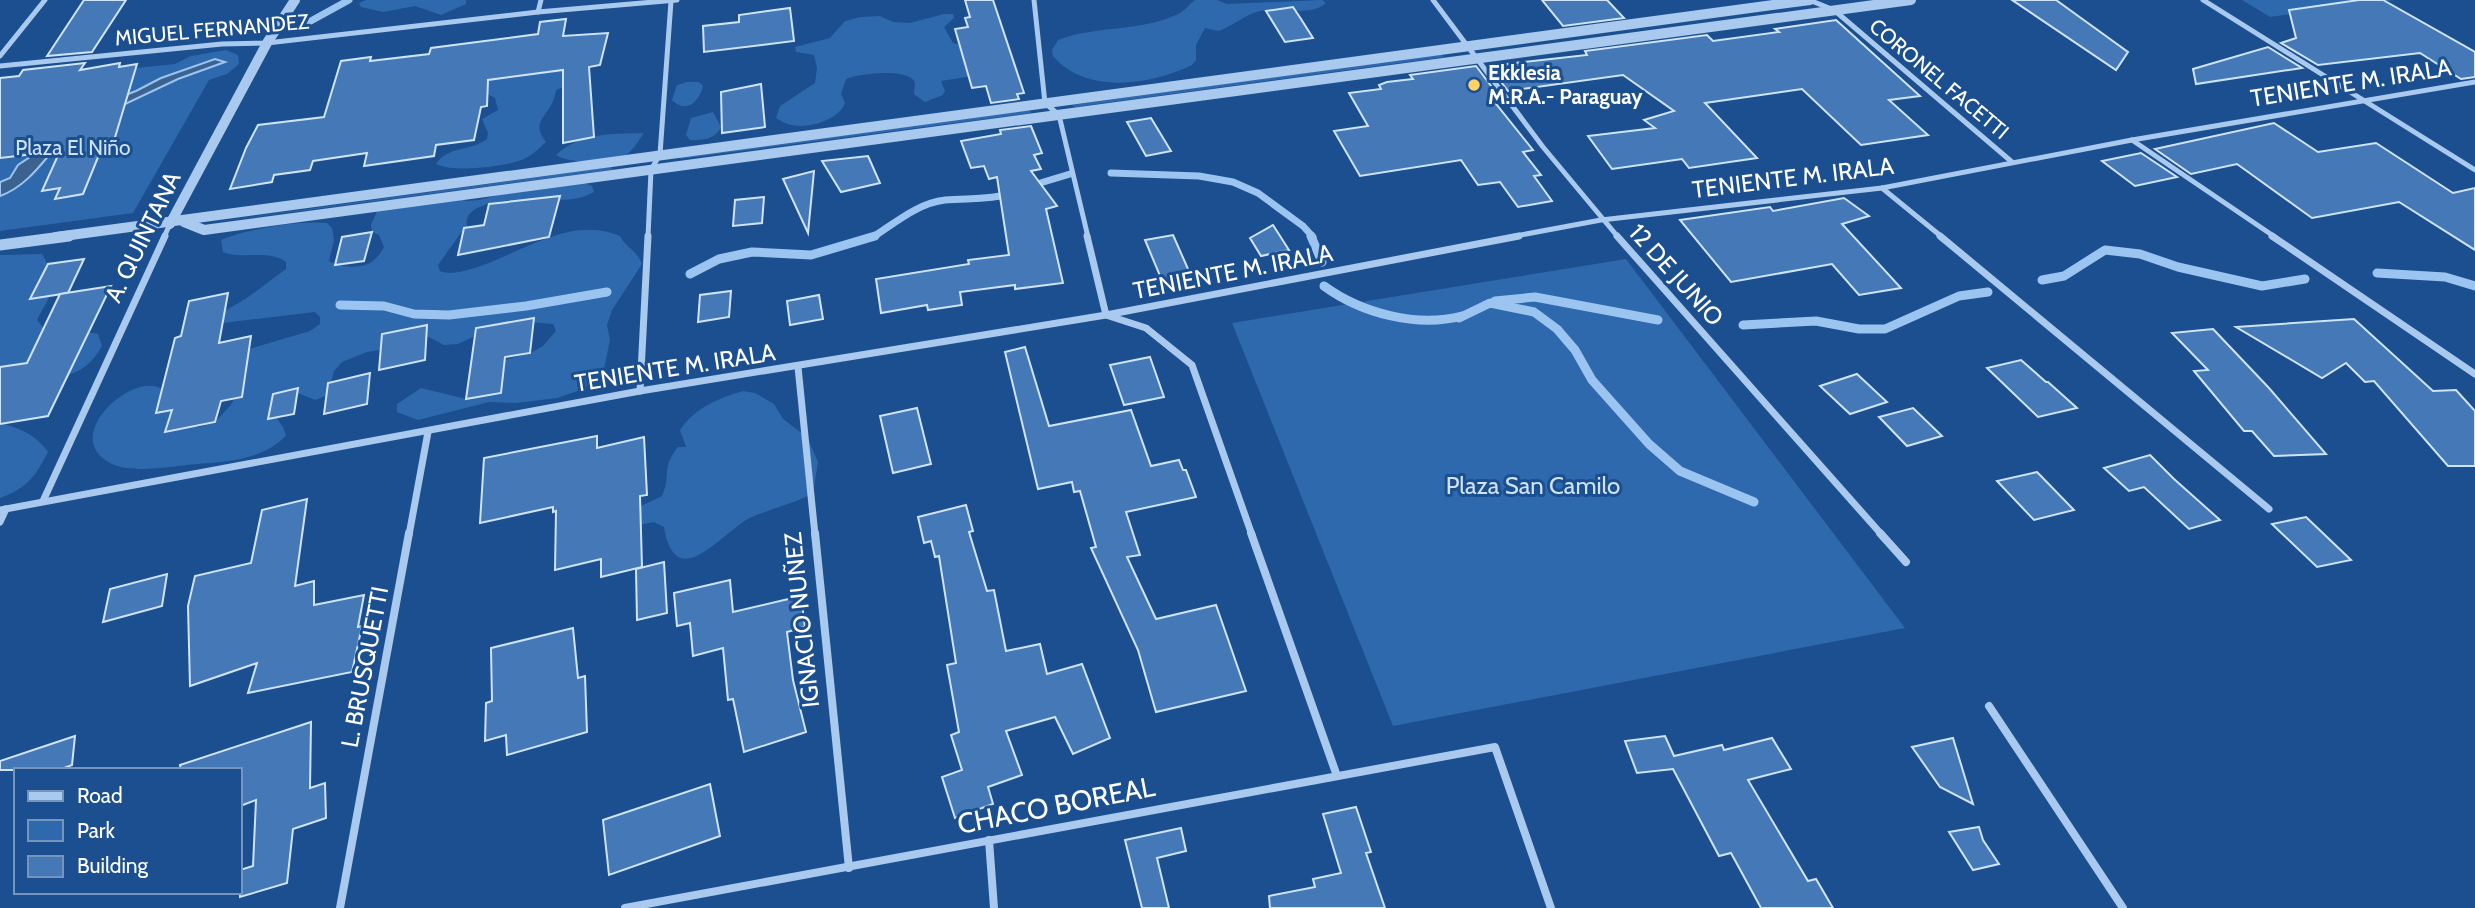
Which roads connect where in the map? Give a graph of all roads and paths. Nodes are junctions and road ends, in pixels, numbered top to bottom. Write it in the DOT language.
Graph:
graph roads {
  1 [pos="45,0"];
  2 [pos="295,0"];
  3 [pos="541,0"];
  4 [pos="677,0"];
  5 [pos="1034,0"];
  6 [pos="1433,0"];
  7 [pos="1810,0"];
  8 [pos="1910,0"];
  9 [pos="2203,0"];
  10 [pos="671,1"];
  11 [pos="1834,10"];
  12 [pos="538,12"];
  13 [pos="267,43"];
  14 [pos="1465,46"];
  15 [pos="0,56"];
  16 [pos="1475,59"];
  17 [pos="0,66"];
  18 [pos="2475,82"];
  19 [pos="2360,100"];
  20 [pos="1045,103"];
  21 [pos="1059,115"];
  22 [pos="2132,140"];
  23 [pos="660,154"];
  24 [pos="2012,162"];
  25 [pos="651,170"];
  26 [pos="2475,170"];
  27 [pos="1882,188"];
  28 [pos="1601,220"];
  29 [pos="184,222"];
  30 [pos="170,223"];
  31 [pos="0,245"];
  32 [pos="1106,315"];
  33 [pos="798,367"];
  34 [pos="2475,374"];
  35 [pos="640,391"];
  36 [pos="428,432"];
  37 [pos="43,501"];
  38 [pos="3,509"];
  39 [pos="2269,509"];
  40 [pos="0,522"];
  41 [pos="1906,562"];
  42 [pos="1989,706"];
  43 [pos="1337,776"];
  44 [pos="989,840"];
  45 [pos="849,868"];
  46 [pos="340,908"];
  47 [pos="625,908"];
  48 [pos="994,908"];
  49 [pos="1551,908"];
  50 [pos="2123,908"];
  1 -- 15 [label="street"];
  2 -- 13 [label="street, A. QUINTANA"];
  3 -- 12 [label="street"];
  4 -- 10 [label="street, MIGUEL FERNANDEZ"];
  5 -- 20 [label="street"];
  6 -- 14 [label="street, 12 DE JUNIO"];
  7 -- 11 [label="street, CORONEL FACETTI"];
  7 -- 14 [label="street"];
  8 -- 11 [label="street"];
  9 -- 19 [label="street"];
  10 -- 12 [label="street, MIGUEL FERNANDEZ"];
  10 -- 23 [label="street"];
  11 -- 16 [label="street"];
  11 -- 24 [label="street, CORONEL FACETTI"];
  12 -- 13 [label="street, MIGUEL FERNANDEZ"];
  13 -- 17 [label="street, MIGUEL FERNANDEZ"];
  13 -- 30 [label="street, A. QUINTANA"];
  14 -- 16 [label="street, 12 DE JUNIO"];
  14 -- 20 [label="street"];
  16 -- 21 [label="street"];
  16 -- 28 [label="street, 12 DE JUNIO"];
  18 -- 19 [label="street, TENIENTE M. IRALA"];
  19 -- 22 [label="street, TENIENTE M. IRALA"];
  19 -- 26 [label="street"];
  20 -- 21 [label="street"];
  20 -- 23 [label="street"];
  21 -- 25 [label="street"];
  21 -- 32 [label="street"];
  22 -- 24 [label="street, TENIENTE M. IRALA"];
  22 -- 34 [label="street"];
  23 -- 25 [label="street"];
  23 -- 29 [label="street"];
  24 -- 27 [label="street, TENIENTE M. IRALA"];
  25 -- 29 [label="street"];
  25 -- 35 [label="street"];
  27 -- 28 [label="street, TENIENTE M. IRALA"];
  27 -- 39 [label="street"];
  28 -- 32 [label="street, TENIENTE M. IRALA"];
  28 -- 41 [label="street, 12 DE JUNIO"];
  29 -- 30 [label="street"];
  30 -- 31 [label="street"];
  30 -- 37 [label="street, A. QUINTANA"];
  32 -- 33 [label="street, TENIENTE M. IRALA"];
  32 -- 43 [label="street"];
  33 -- 35 [label="street, TENIENTE M. IRALA"];
  33 -- 45 [label="street, IGNACIO NUÑEZ"];
  35 -- 36 [label="street, TENIENTE M. IRALA"];
  36 -- 37 [label="street, TENIENTE M. IRALA"];
  36 -- 46 [label="street, L. BRUSQUETTI"];
  37 -- 38 [label="street, TENIENTE M. IRALA"];
  38 -- 40 [label="street"];
  42 -- 50 [label="street"];
  43 -- 44 [label="street, CHACO BOREAL"];
  43 -- 49 [label="street, CHACO BOREAL"];
  44 -- 45 [label="street, CHACO BOREAL"];
  44 -- 48 [label="street"];
  45 -- 47 [label="street, CHACO BOREAL"];
}
